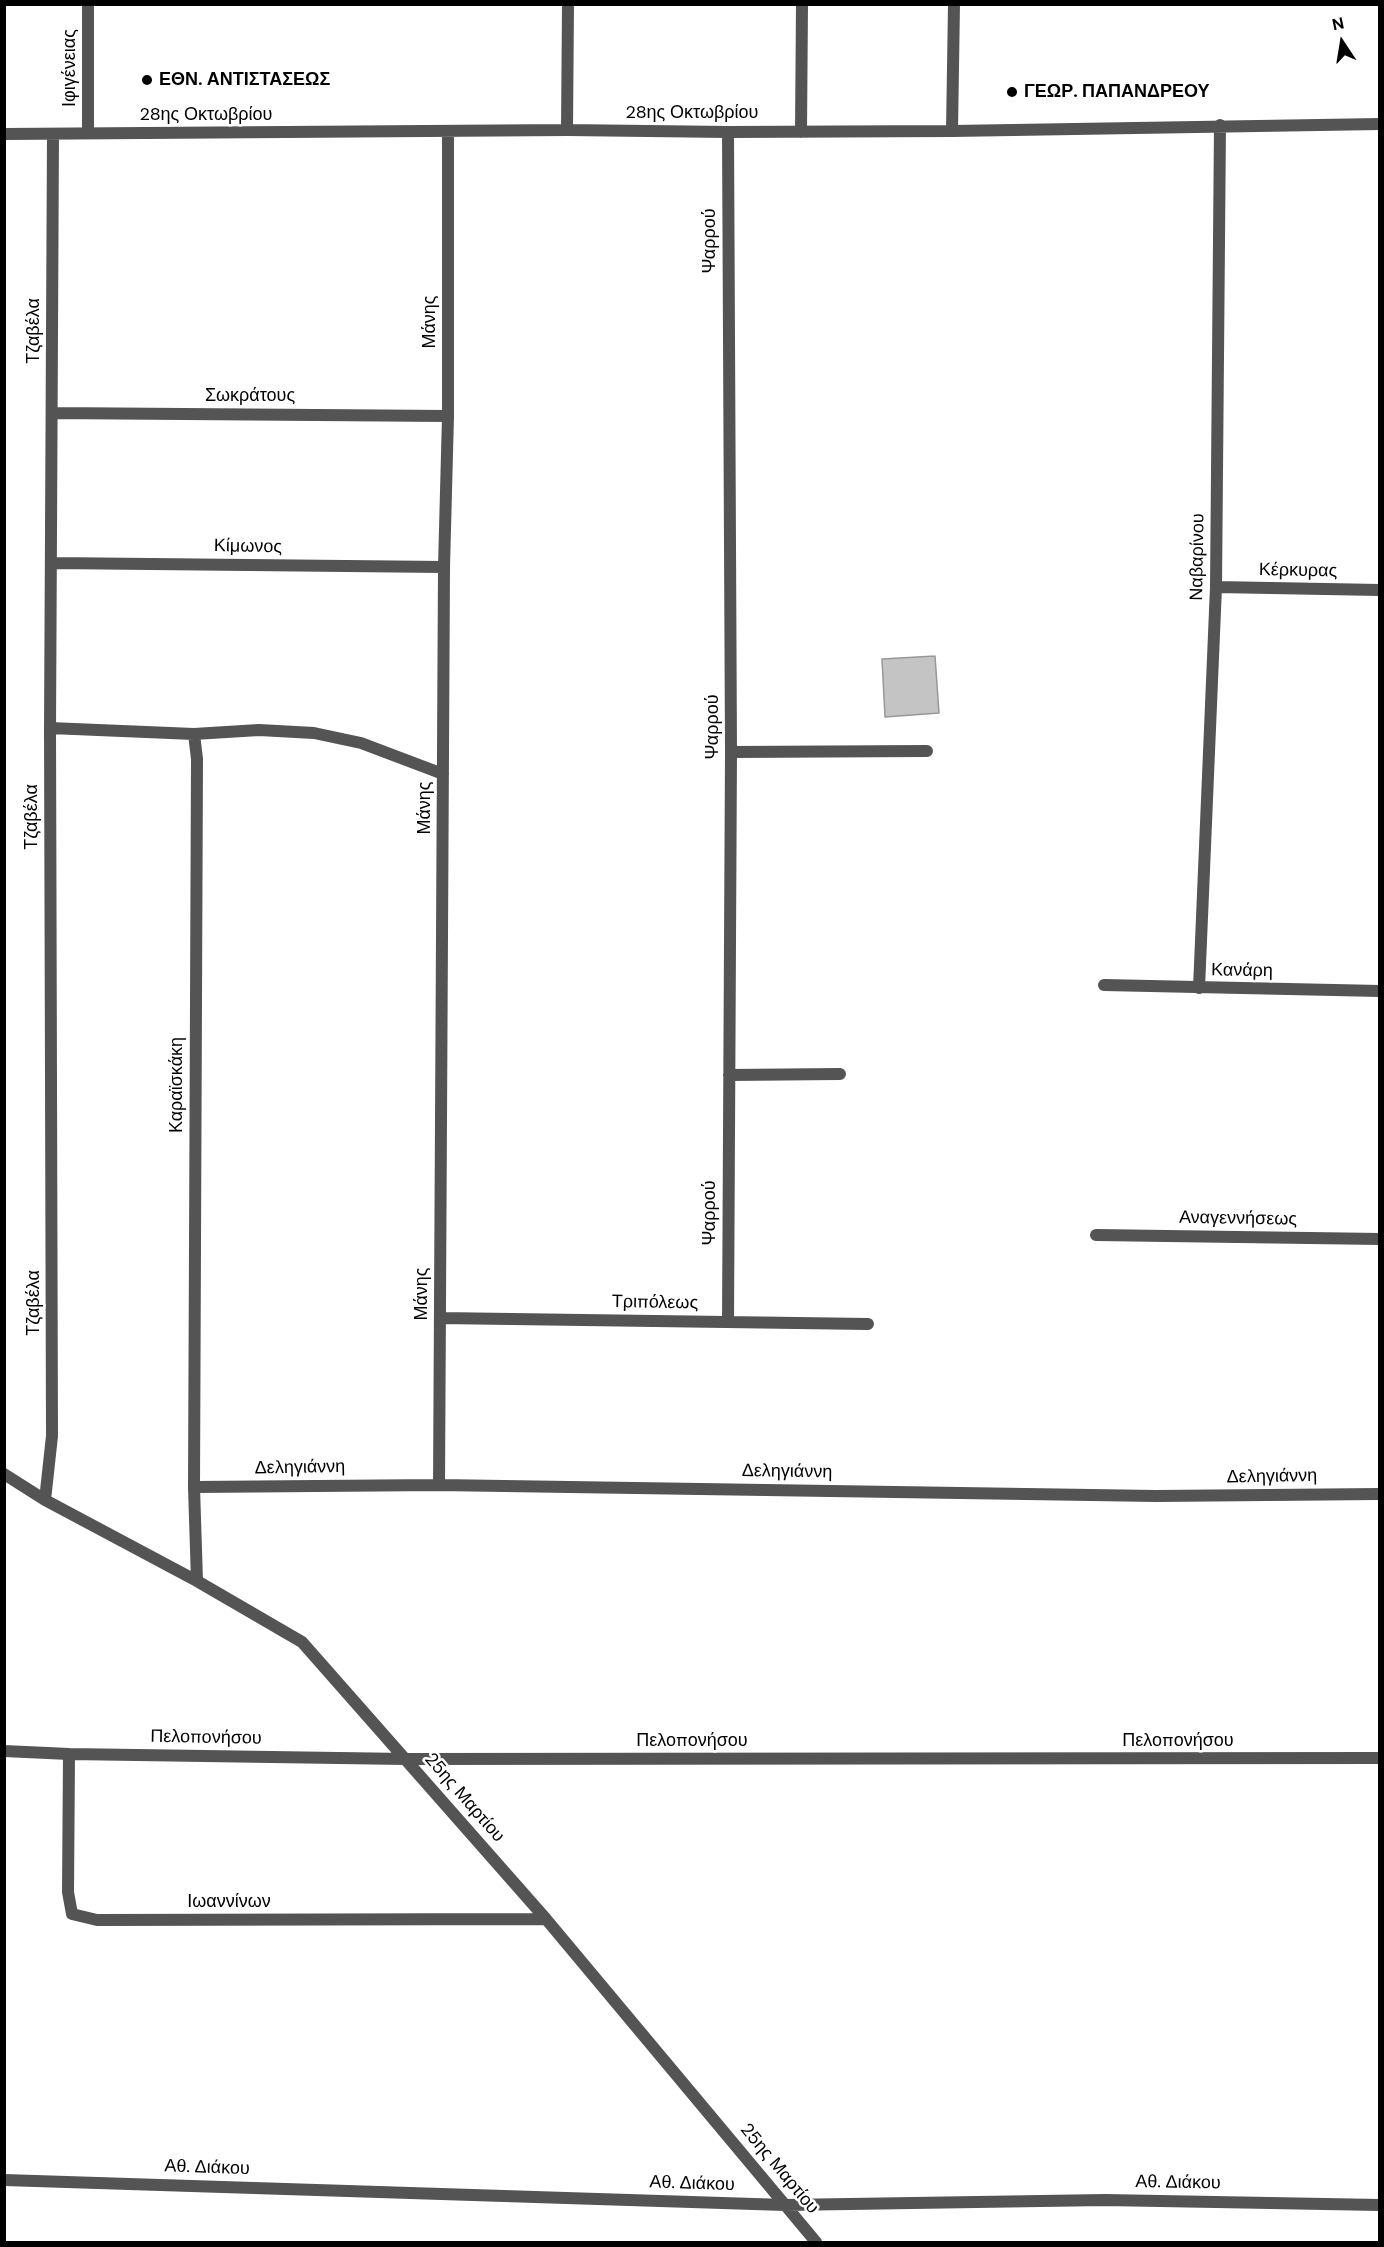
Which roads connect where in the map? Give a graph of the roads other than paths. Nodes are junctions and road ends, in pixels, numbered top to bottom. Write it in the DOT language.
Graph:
graph roads {
  1 [pos="88,4"];
  2 [pos="568,4"];
  3 [pos="802,4"];
  4 [pos="954,4"];
  5 [pos="1380,124"];
  6 [pos="1220,125"];
  7 [pos="567,130"];
  8 [pos="952,131"];
  9 [pos="88,132"];
  10 [pos="448,132"];
  11 [pos="728,132"];
  12 [pos="801,132"];
  13 [pos="4,134"];
  14 [pos="53,134"];
  15 [pos="52,413"];
  16 [pos="448,416"];
  17 [pos="52,563"];
  18 [pos="444,567"];
  19 [pos="1216,587"];
  20 [pos="1380,590"];
  21 [pos="50,728"];
  22 [pos="194,734"];
  23 [pos="927,751"];
  24 [pos="731,752"];
  25 [pos="443,774"];
  26 [pos="1104,985"];
  27 [pos="1199,988"];
  28 [pos="1380,991"];
  29 [pos="840,1074"];
  30 [pos="729,1075"];
  31 [pos="1096,1235"];
  32 [pos="1380,1239"];
  33 [pos="440,1318"];
  34 [pos="728,1322"];
  35 [pos="868,1324"];
  36 [pos="4,1474"];
  37 [pos="439,1485"];
  38 [pos="194,1487"];
  39 [pos="1380,1494"];
  40 [pos="45,1500"];
  41 [pos="197,1581"];
  42 [pos="4,1751"];
  43 [pos="69,1754"];
  44 [pos="1380,1758"];
  45 [pos="406,1759"];
  46 [pos="546,1918"];
  47 [pos="4,2180"];
  48 [pos="785,2205"];
  49 [pos="1380,2205"];
  50 [pos="816,2242"];
  1 -- 9 [label="street, Ιφιγένειας"];
  2 -- 7 [label="street"];
  3 -- 12 [label="street"];
  4 -- 8 [label="street"];
  5 -- 6 [label="street, 28ης Οκτωβρίου"];
  6 -- 8 [label="street, 28ης Οκτωβρίου"];
  6 -- 19 [label="street, Ναβαρίνου"];
  7 -- 10 [label="street, 28ης Οκτωβρίου"];
  7 -- 11 [label="street, 28ης Οκτωβρίου"];
  8 -- 12 [label="street, 28ης Οκτωβρίου"];
  9 -- 10 [label="street, 28ης Οκτωβρίου"];
  9 -- 14 [label="street, 28ης Οκτωβρίου"];
  10 -- 16 [label="street, Μάνης"];
  11 -- 12 [label="street, 28ης Οκτωβρίου"];
  11 -- 24 [label="street, Ψαρρού"];
  13 -- 14 [label="street, 28ης Οκτωβρίου"];
  14 -- 15 [label="street, Τζαβέλα"];
  15 -- 16 [label="street, Σωκράτους"];
  15 -- 17 [label="street, Τζαβέλα"];
  16 -- 18 [label="street, Μάνης"];
  17 -- 18 [label="street, Κίμωνος"];
  17 -- 21 [label="street, Τζαβέλα"];
  18 -- 25 [label="street, Μάνης"];
  19 -- 20 [label="street, Κέρκυρας"];
  19 -- 27 [label="street, Ναβαρίνου"];
  21 -- 22 [label="street"];
  21 -- 40 [label="street, Τζαβέλα"];
  22 -- 25 [label="street"];
  22 -- 38 [label="street, Καραϊσκάκη"];
  23 -- 24 [label="street"];
  24 -- 30 [label="street, Ψαρρού"];
  25 -- 33 [label="street, Μάνης"];
  26 -- 27 [label="street, Κανάρη"];
  27 -- 28 [label="street, Κανάρη"];
  29 -- 30 [label="street"];
  30 -- 34 [label="street, Ψαρρού"];
  31 -- 32 [label="street, Αναγεννήσεως"];
  33 -- 34 [label="street, Τριπόλεως"];
  33 -- 37 [label="street, Μάνης"];
  34 -- 35 [label="street, Τριπόλεως"];
  36 -- 40 [label="street, 25ης Μαρτίου"];
  37 -- 38 [label="street, Δεληγιάννη"];
  37 -- 39 [label="street, Δεληγιάννη"];
  38 -- 41 [label="street, Καραϊσκάκη"];
  40 -- 41 [label="street, 25ης Μαρτίου"];
  41 -- 45 [label="street, 25ης Μαρτίου"];
  42 -- 43 [label="street, Πελοπονήσου"];
  43 -- 45 [label="street, Πελοπονήσου"];
  43 -- 46 [label="street, Ιωαννίνων"];
  44 -- 45 [label="street, Πελοπονήσου"];
  45 -- 46 [label="street, 25ης Μαρτίου"];
  46 -- 48 [label="street, 25ης Μαρτίου"];
  47 -- 48 [label="street, Αθ. Διάκου"];
  48 -- 49 [label="street, Αθ. Διάκου"];
  48 -- 50 [label="street, 25ης Μαρτίου"];
}
